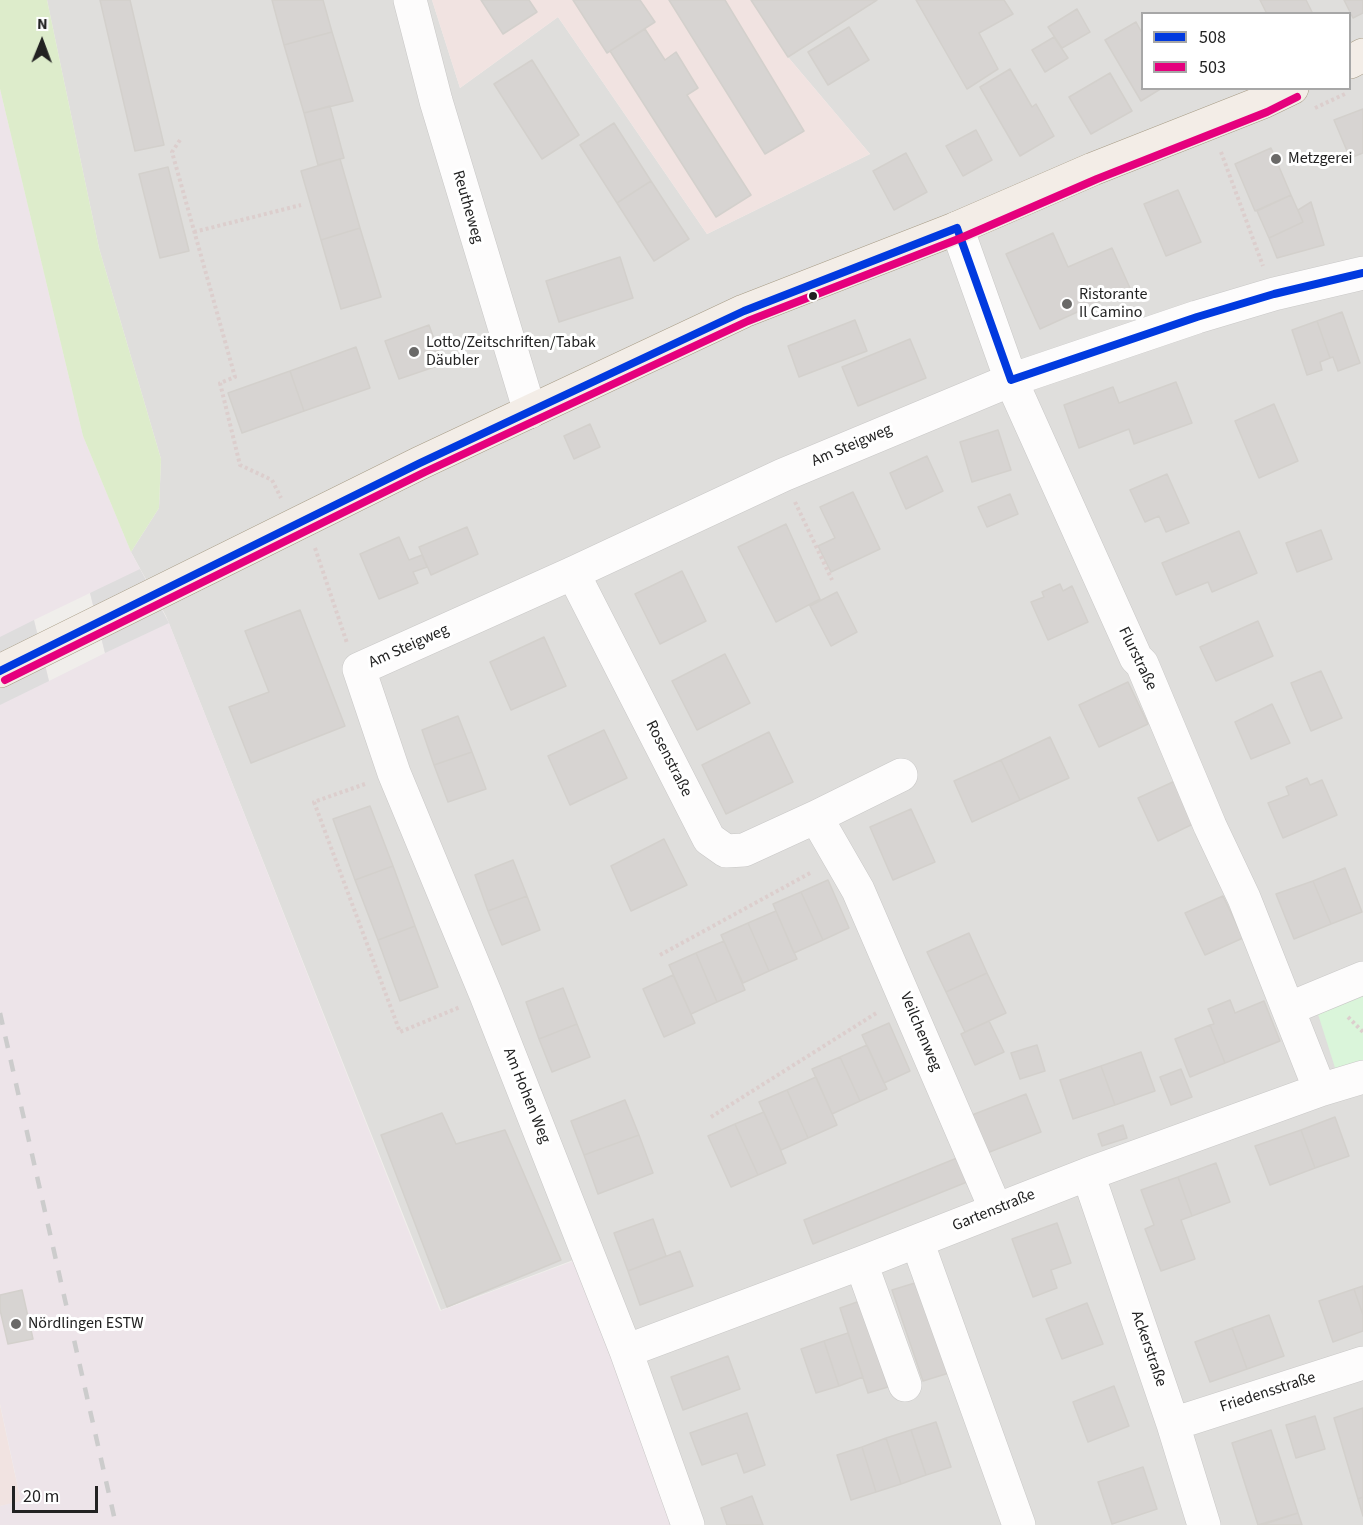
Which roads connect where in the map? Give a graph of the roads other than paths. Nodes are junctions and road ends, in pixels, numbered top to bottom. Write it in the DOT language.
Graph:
graph roads {
  1 [pos="410,0"];
  2 [pos="1287,90"];
  3 [pos="957,228"];
  4 [pos="1363,273"];
  5 [pos="1011,380"];
  6 [pos="530,412"];
  7 [pos="573,573"];
  8 [pos="359,669"];
  9 [pos="0,671"];
  10 [pos="901,776"];
  11 [pos="816,817"];
  12 [pos="1363,978"];
  13 [pos="1288,1009"];
  14 [pos="1363,1077"];
  15 [pos="1320,1090"];
  16 [pos="1088,1174"];
  17 [pos="996,1210"];
  18 [pos="917,1241"];
  19 [pos="861,1263"];
  20 [pos="626,1351"];
  21 [pos="1363,1363"];
  22 [pos="904,1385"];
  23 [pos="1173,1424"];
  24 [pos="688,1525"];
  25 [pos="1019,1525"];
  26 [pos="1204,1525"];
  1 -- 6 [label="street, Reutheweg"];
  2 -- 3 [label="main road"];
  3 -- 5 [label="street, Flurstraße"];
  3 -- 6 [label="main road"];
  4 -- 5 [label="street, Am Steigweg"];
  5 -- 7 [label="street, Am Steigweg"];
  5 -- 13 [label="street, Flurstraße"];
  6 -- 9 [label="main road"];
  7 -- 8 [label="street, Am Steigweg"];
  7 -- 11 [label="street, Rosenstraße"];
  8 -- 20 [label="street, Am Hohen Weg"];
  10 -- 11 [label="street, Rosenstraße"];
  11 -- 17 [label="street, Veilchenweg"];
  12 -- 13 [label="street"];
  13 -- 15 [label="street, Flurstraße"];
  14 -- 15 [label="street, Gartenstraße"];
  15 -- 16 [label="street, Gartenstraße"];
  16 -- 17 [label="street, Gartenstraße"];
  16 -- 23 [label="street, Ackerstraße"];
  17 -- 18 [label="street, Gartenstraße"];
  18 -- 19 [label="street, Gartenstraße"];
  18 -- 25 [label="street"];
  19 -- 20 [label="street, Gartenstraße"];
  19 -- 22 [label="street"];
  20 -- 24 [label="street, Am Hohen Weg"];
  21 -- 23 [label="street, Friedensstraße"];
  23 -- 26 [label="street, Ackerstraße"];
}
